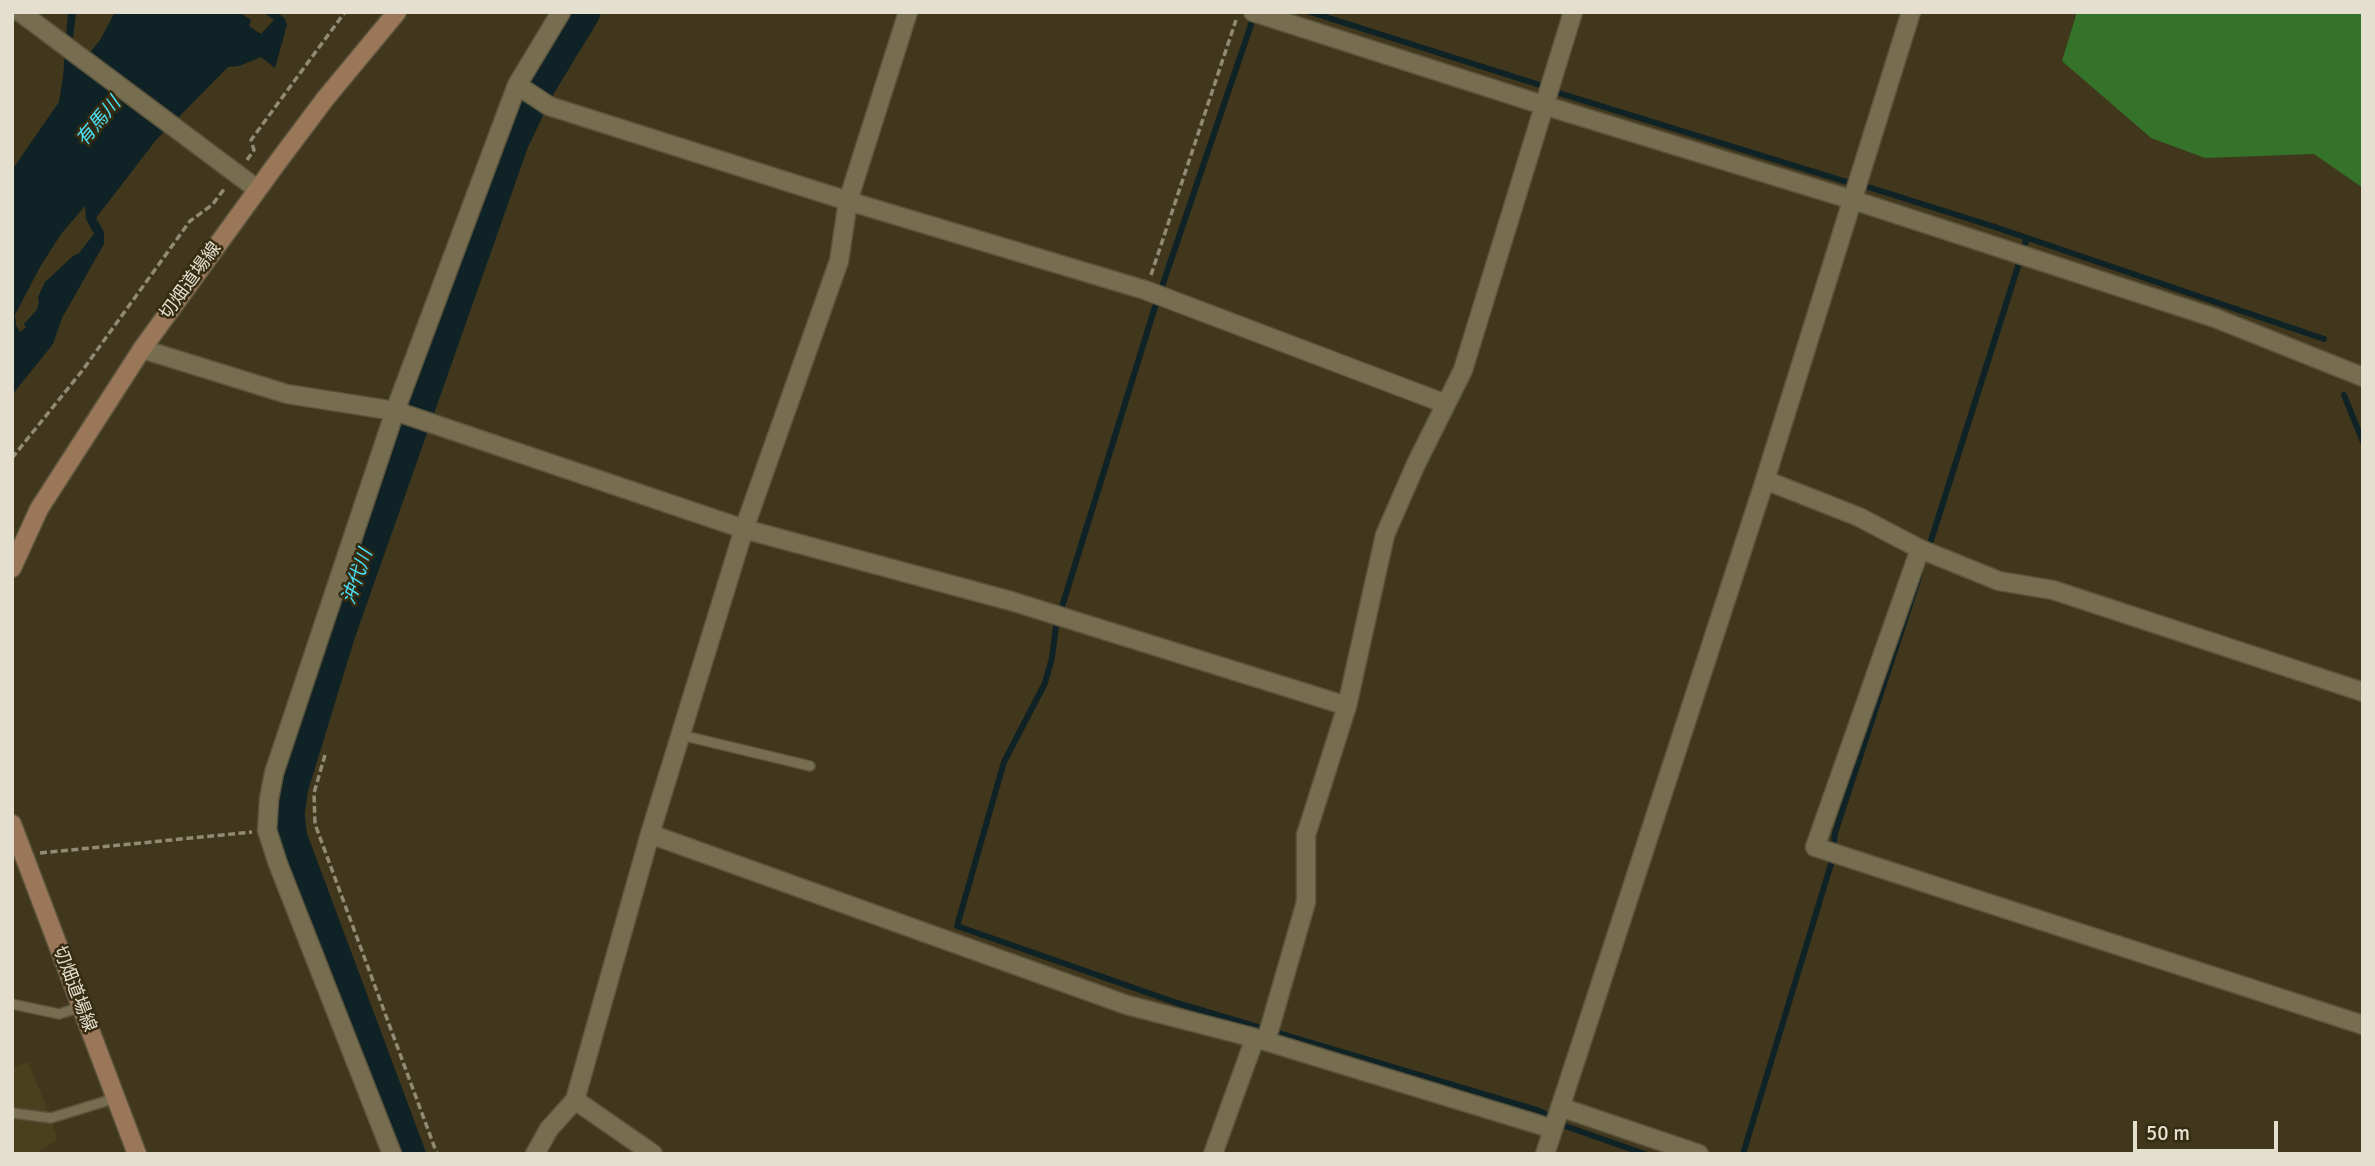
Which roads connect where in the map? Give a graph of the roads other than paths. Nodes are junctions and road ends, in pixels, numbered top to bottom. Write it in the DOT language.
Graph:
graph roads {
  1 [pos="18,12"];
  2 [pos="397,12"];
  3 [pos="561,12"];
  4 [pos="908,12"];
  5 [pos="1253,12"];
  6 [pos="1573,12"];
  7 [pos="1911,12"];
  8 [pos="12,16"];
  9 [pos="517,85"];
  10 [pos="1543,105"];
  11 [pos="257,190"];
  12 [pos="1853,200"];
  13 [pos="848,201"];
  14 [pos="142,349"];
  15 [pos="2363,377"];
  16 [pos="1446,404"];
  17 [pos="395,411"];
  18 [pos="1765,480"];
  19 [pos="744,529"];
  20 [pos="1920,549"];
  21 [pos="12,568"];
  22 [pos="2363,692"];
  23 [pos="1348,706"];
  24 [pos="681,735"];
  25 [pos="810,766"];
  26 [pos="12,824"];
  27 [pos="650,834"];
  28 [pos="12,1004"];
  29 [pos="81,1007"];
  30 [pos="2363,1025"];
  31 [pos="1260,1040"];
  32 [pos="116,1098"];
  33 [pos="575,1100"];
  34 [pos="1560,1107"];
  35 [pos="12,1113"];
  36 [pos="1553,1129"];
  37 [pos="138,1154"];
  38 [pos="392,1154"];
  39 [pos="535,1154"];
  40 [pos="653,1154"];
  41 [pos="1213,1154"];
  42 [pos="1545,1154"];
  43 [pos="1699,1154"];
  1 -- 8 [label="street"];
  1 -- 11 [label="street"];
  2 -- 11 [label="main road, 切畑道場線"];
  3 -- 9 [label="street"];
  4 -- 13 [label="street"];
  5 -- 10 [label="street"];
  6 -- 10 [label="street"];
  7 -- 12 [label="street"];
  9 -- 13 [label="street"];
  9 -- 17 [label="street"];
  10 -- 12 [label="street"];
  10 -- 16 [label="street"];
  11 -- 14 [label="main road, 切畑道場線"];
  12 -- 15 [label="street"];
  12 -- 18 [label="street"];
  13 -- 16 [label="street"];
  13 -- 19 [label="street"];
  14 -- 17 [label="street"];
  14 -- 21 [label="main road, 切畑道場線"];
  16 -- 23 [label="street"];
  17 -- 19 [label="street"];
  17 -- 38 [label="street"];
  18 -- 20 [label="street"];
  18 -- 34 [label="street"];
  19 -- 23 [label="street"];
  19 -- 24 [label="street"];
  20 -- 22 [label="street"];
  20 -- 30 [label="street"];
  23 -- 31 [label="street"];
  24 -- 25 [label="lane"];
  24 -- 27 [label="street"];
  26 -- 29 [label="main road, 切畑道場線"];
  27 -- 31 [label="street"];
  27 -- 33 [label="street"];
  28 -- 29 [label="lane"];
  29 -- 32 [label="main road, 切畑道場線"];
  31 -- 36 [label="street"];
  31 -- 41 [label="street"];
  32 -- 35 [label="lane"];
  32 -- 37 [label="main road, 切畑道場線"];
  33 -- 39 [label="street"];
  33 -- 40 [label="street"];
  34 -- 36 [label="street"];
  34 -- 43 [label="street"];
  36 -- 42 [label="street"];
}
